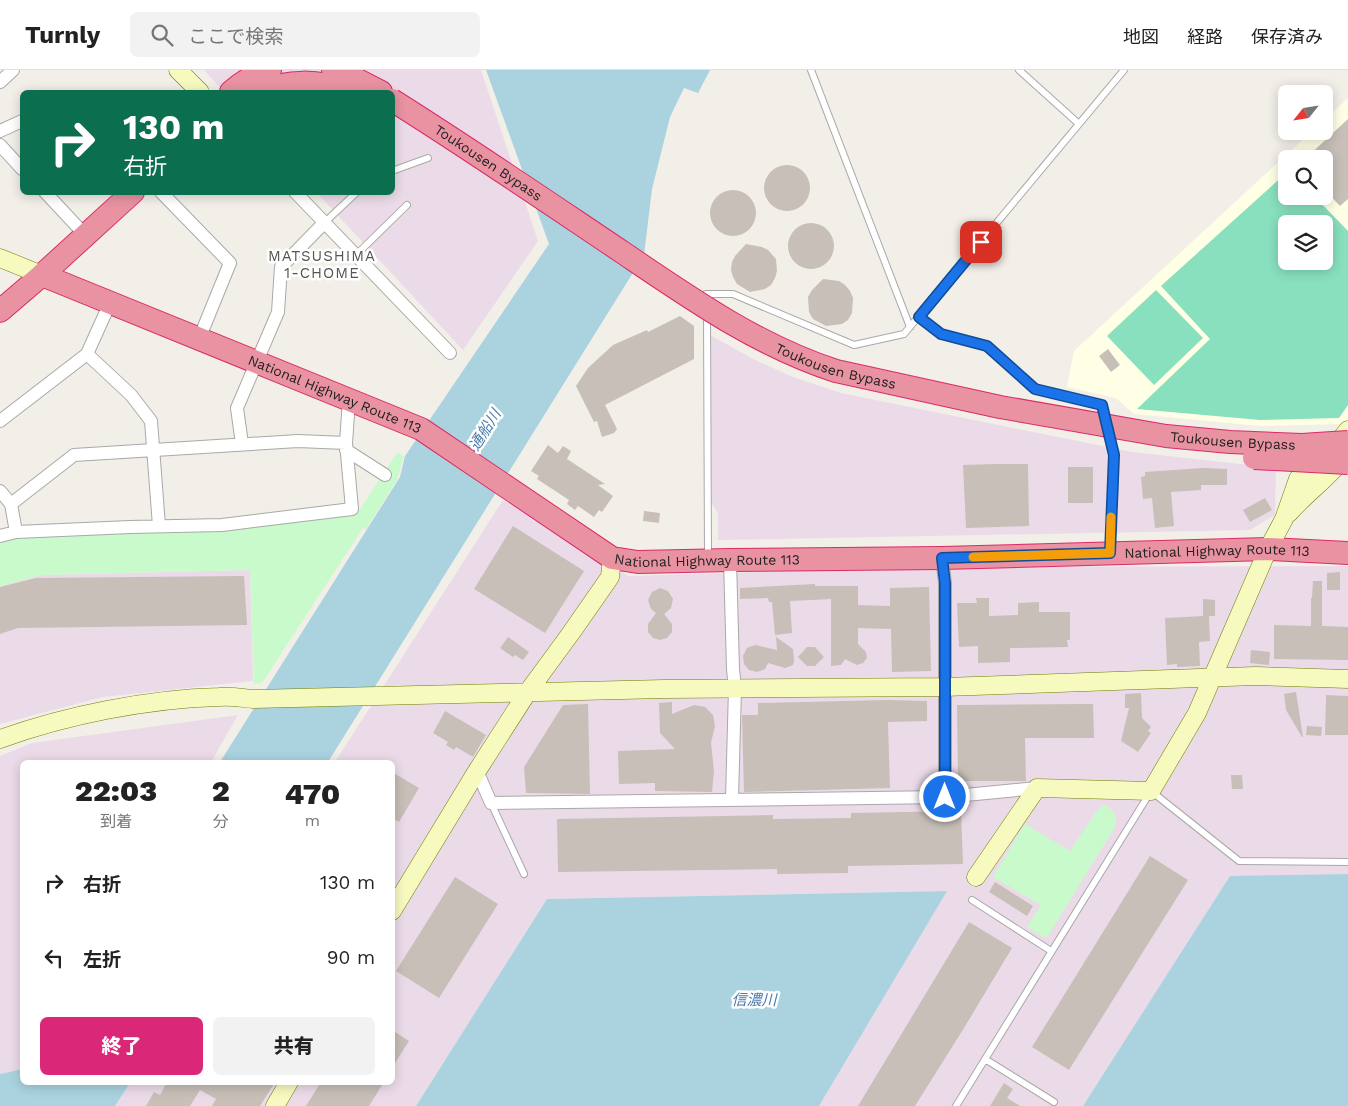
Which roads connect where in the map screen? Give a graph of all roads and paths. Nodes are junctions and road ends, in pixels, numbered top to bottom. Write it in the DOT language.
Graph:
graph roads {
  1 [pos="13,70"];
  2 [pos="178,70"];
  3 [pos="245,70"];
  4 [pos="270,70"];
  5 [pos="333,70"];
  6 [pos="347,70"];
  7 [pos="811,70"];
  8 [pos="1019,70"];
  9 [pos="1124,70"];
  10 [pos="0,82"];
  11 [pos="198,90"];
  12 [pos="223,90"];
  13 [pos="233,90"];
  14 [pos="264,90"];
  15 [pos="366,90"];
  16 [pos="395,102"];
  17 [pos="395,119"];
  18 [pos="20,122"];
  19 [pos="1079,124"];
  20 [pos="0,130"];
  21 [pos="0,145"];
  22 [pos="428,158"];
  23 [pos="20,167"];
  24 [pos="395,170"];
  25 [pos="48,195"];
  26 [pos="130,195"];
  27 [pos="164,195"];
  28 [pos="298,195"];
  29 [pos="354,195"];
  30 [pos="407,205"];
  31 [pos="324,223"];
  32 [pos="86,236"];
  33 [pos="356,254"];
  34 [pos="0,258"];
  35 [pos="42,275"];
  36 [pos="110,303"];
  37 [pos="0,311"];
  38 [pos="919,317"];
  39 [pos="910,327"];
  40 [pos="199,339"];
  41 [pos="450,352"];
  42 [pos="87,354"];
  43 [pos="257,363"];
  44 [pos="349,400"];
  45 [pos="0,421"];
  46 [pos="1348,430"];
  47 [pos="1348,442"];
  48 [pos="242,444"];
  49 [pos="346,446"];
  50 [pos="154,449"];
  51 [pos="1348,453"];
  52 [pos="1348,464"];
  53 [pos="385,475"];
  54 [pos="0,491"];
  55 [pos="11,504"];
  56 [pos="1284,519"];
  57 [pos="159,526"];
  58 [pos="16,532"];
  59 [pos="0,536"];
  60 [pos="1268,549"];
  61 [pos="1110,553"];
  62 [pos="1348,553"];
  63 [pos="612,558"];
  64 [pos="942,558"];
  65 [pos="719,560"];
  66 [pos="1212,678"];
  67 [pos="1348,679"];
  68 [pos="944,686"];
  69 [pos="735,688"];
  70 [pos="526,694"];
  71 [pos="0,739"];
  72 [pos="477,771"];
  73 [pos="1037,788"];
  74 [pos="1151,791"];
  75 [pos="945,797"];
  76 [pos="732,799"];
  77 [pos="491,803"];
  78 [pos="1348,862"];
  79 [pos="524,874"];
  80 [pos="976,876"];
  81 [pos="972,900"];
  82 [pos="395,906"];
  83 [pos="1051,951"];
  84 [pos="985,1059"];
  85 [pos="287,1085"];
  86 [pos="1054,1102"];
  87 [pos="275,1106"];
  88 [pos="956,1106"];
  1 -- 10 [label="street"];
  2 -- 11 [label="street"];
  3 -- 12 [label="street"];
  4 -- 13 [label="highway"];
  5 -- 15 [label="highway"];
  6 -- 15 [label="street"];
  7 -- 39 [label="lane"];
  8 -- 19 [label="lane"];
  9 -- 19 [label="lane"];
  14 -- 15 [label="highway"];
  16 -- 47 [label="highway, Toukousen Bypass, bridge"];
  17 -- 52 [label="highway, Toukousen Bypass, bridge"];
  18 -- 20 [label="street"];
  19 -- 38 [label="lane"];
  21 -- 23 [label="street"];
  22 -- 24 [label="lane"];
  25 -- 32 [label="street"];
  26 -- 32 [label="highway"];
  27 -- 40 [label="street"];
  28 -- 31 [label="street"];
  29 -- 31 [label="lane"];
  30 -- 33 [label="lane"];
  31 -- 33 [label="street"];
  31 -- 43 [label="street"];
  32 -- 35 [label="highway"];
  33 -- 41 [label="street"];
  34 -- 35 [label="street"];
  35 -- 36 [label="highway, National Highway Route 113"];
  35 -- 37 [label="highway"];
  36 -- 40 [label="highway, National Highway Route 113"];
  36 -- 42 [label="street"];
  38 -- 39 [label="lane"];
  38 -- 61 [label="lane"];
  39 -- 65 [label="lane"];
  40 -- 43 [label="highway, National Highway Route 113"];
  42 -- 45 [label="street"];
  42 -- 50 [label="street"];
  43 -- 44 [label="highway, National Highway Route 113"];
  43 -- 48 [label="street"];
  44 -- 49 [label="street"];
  44 -- 63 [label="highway, National Highway Route 113"];
  46 -- 56 [label="street"];
  48 -- 49 [label="street"];
  48 -- 50 [label="street"];
  49 -- 53 [label="street"];
  49 -- 57 [label="street"];
  50 -- 55 [label="street"];
  50 -- 57 [label="street"];
  51 -- 56 [label="street"];
  54 -- 55 [label="street"];
  55 -- 58 [label="street"];
  56 -- 60 [label="street"];
  57 -- 58 [label="street"];
  58 -- 59 [label="street"];
  60 -- 61 [label="highway, National Highway Route 113"];
  60 -- 62 [label="highway, National Highway Route 113"];
  60 -- 66 [label="street"];
  61 -- 64 [label="highway, National Highway Route 113"];
  63 -- 65 [label="highway, National Highway Route 113"];
  63 -- 70 [label="street"];
  64 -- 65 [label="highway, National Highway Route 113"];
  64 -- 68 [label="street"];
  65 -- 69 [label="street"];
  66 -- 67 [label="street"];
  66 -- 68 [label="street"];
  66 -- 74 [label="street"];
  68 -- 69 [label="street"];
  68 -- 75 [label="street"];
  69 -- 70 [label="street"];
  69 -- 76 [label="street"];
  70 -- 71 [label="street"];
  70 -- 72 [label="street"];
  72 -- 77 [label="street"];
  72 -- 82 [label="street"];
  73 -- 74 [label="street"];
  73 -- 75 [label="street"];
  73 -- 80 [label="street"];
  74 -- 78 [label="lane"];
  74 -- 83 [label="lane"];
  75 -- 76 [label="street"];
  76 -- 77 [label="street"];
  77 -- 79 [label="lane"];
  81 -- 83 [label="lane"];
  83 -- 84 [label="lane"];
  84 -- 86 [label="lane"];
  84 -- 88 [label="lane"];
  85 -- 87 [label="street"];
}
